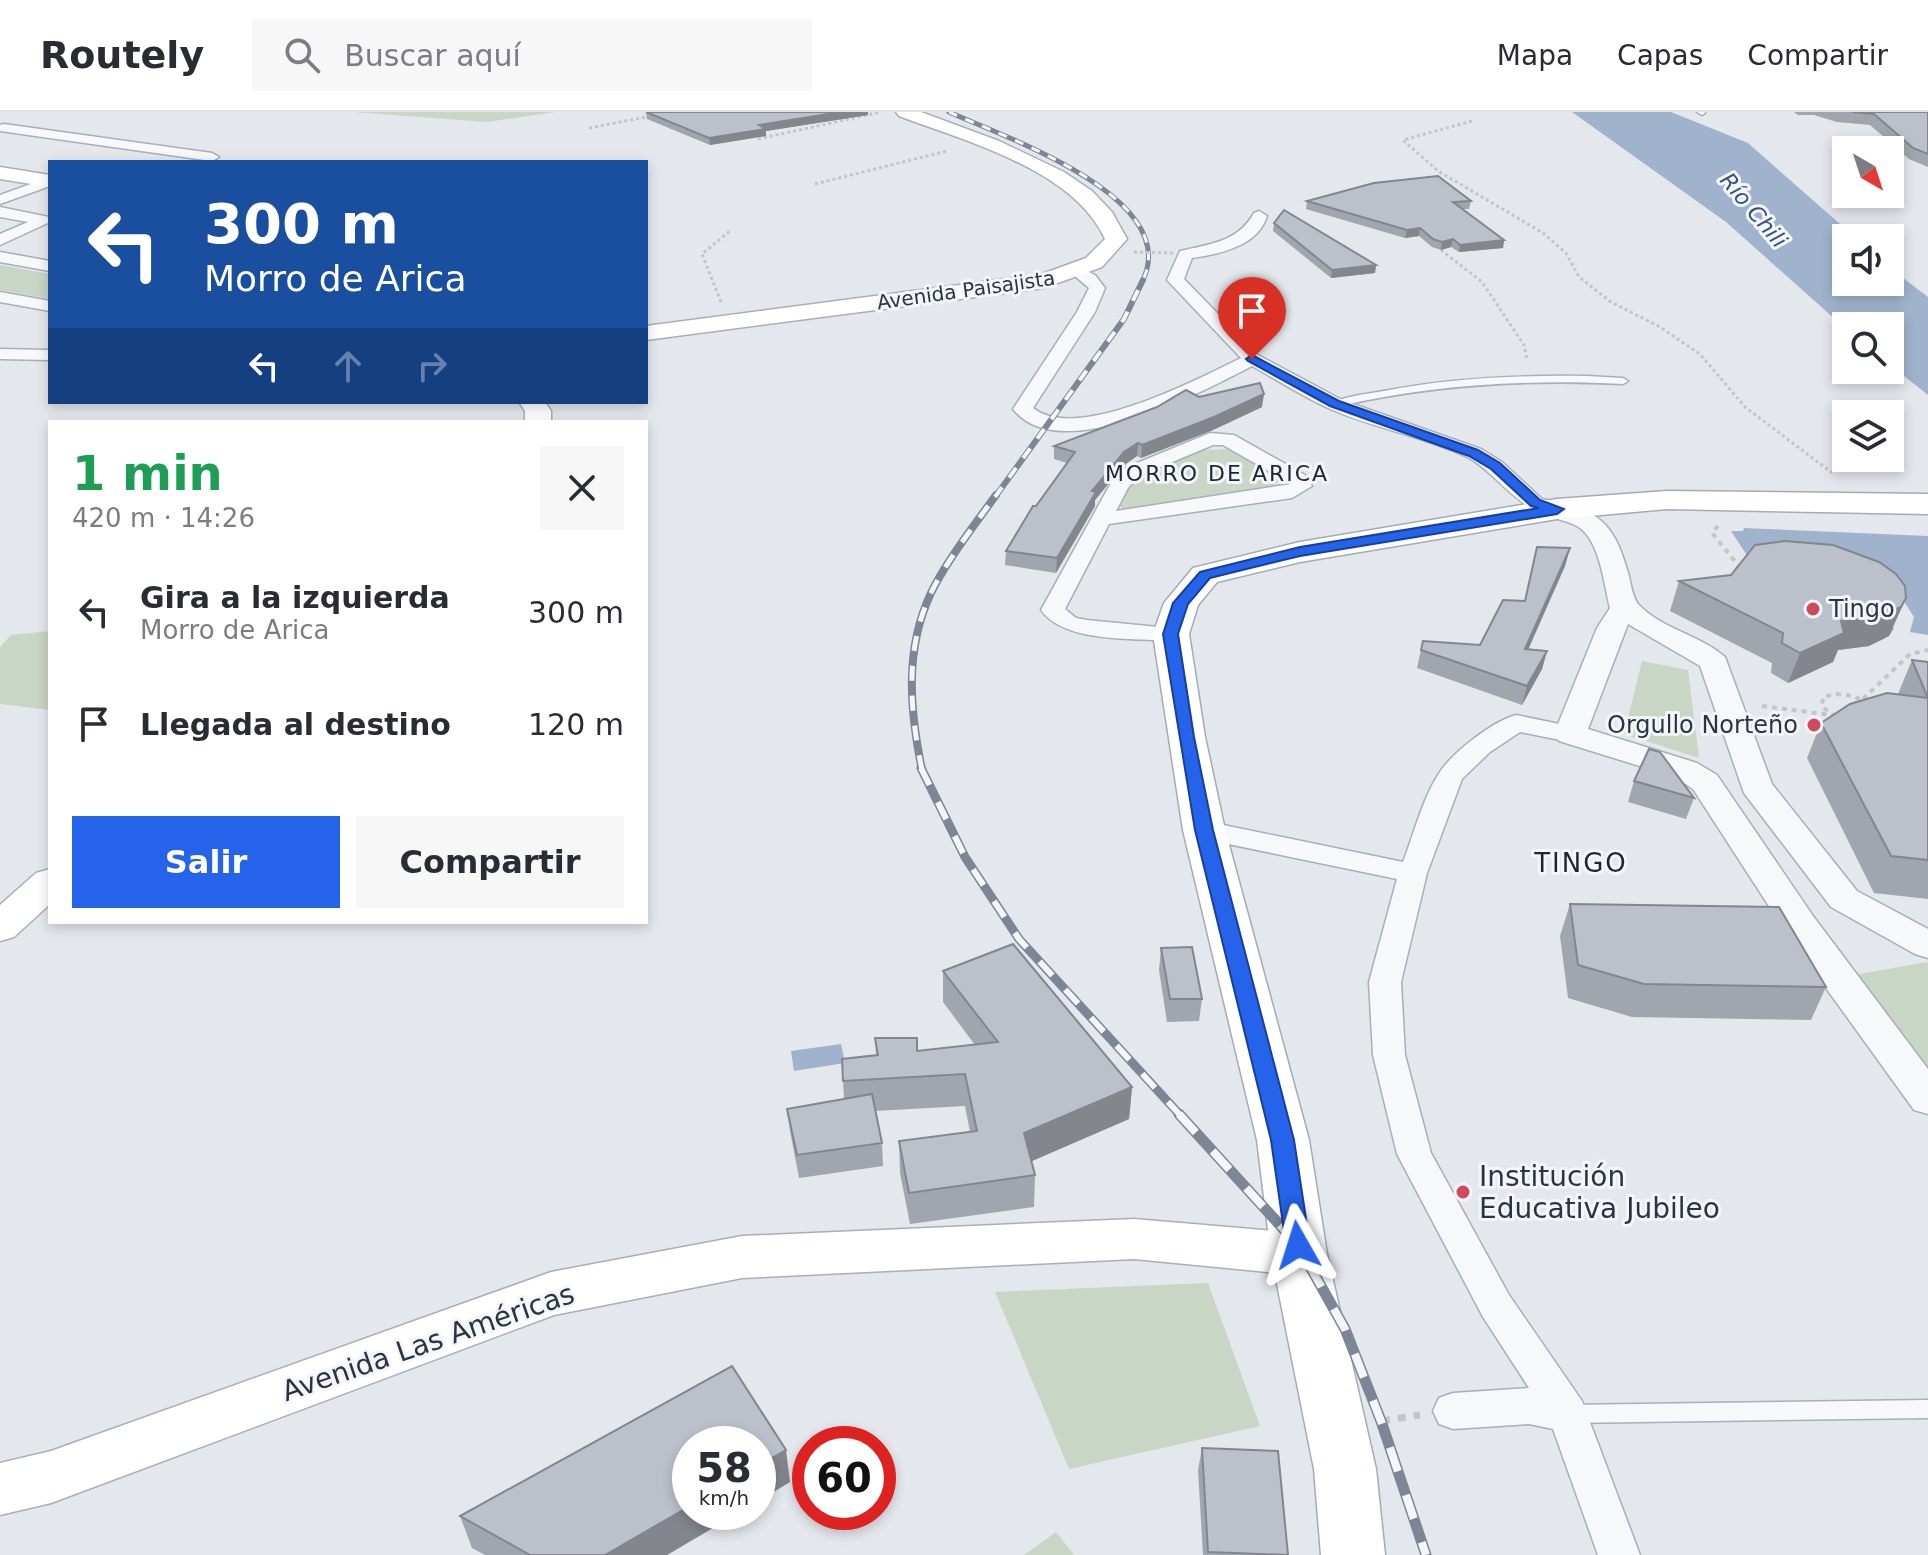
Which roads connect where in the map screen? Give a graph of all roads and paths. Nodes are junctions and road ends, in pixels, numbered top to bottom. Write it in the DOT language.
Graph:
graph roads {
  1 [pos="32,112"];
  2 [pos="882,112"];
  3 [pos="905,112"];
  4 [pos="658,115"];
  5 [pos="1472,121"];
  6 [pos="589,128"];
  7 [pos="2,129"];
  8 [pos="758,139"];
  9 [pos="983,142"];
  10 [pos="212,157"];
  11 [pos="0,173"];
  12 [pos="0,180"];
  13 [pos="46,184"];
  14 [pos="815,184"];
  15 [pos="0,200"];
  16 [pos="0,212"];
  17 [pos="1259,216"];
  18 [pos="47,221"];
  19 [pos="731,230"];
  20 [pos="0,240"];
  21 [pos="1441,250"];
  22 [pos="1134,252"];
  23 [pos="1180,254"];
  24 [pos="0,257"];
  25 [pos="48,266"];
  26 [pos="1077,271"];
  27 [pos="0,297"];
  28 [pos="48,306"];
  29 [pos="729,321"];
  30 [pos="648,333"];
  31 [pos="0,354"];
  32 [pos="48,355"];
  33 [pos="1252,359"];
  34 [pos="1530,380"];
  35 [pos="1623,381"];
  36 [pos="1335,404"];
  37 [pos="1883,503"];
  38 [pos="1928,504"];
  39 [pos="1557,509"];
  40 [pos="1102,519"];
  41 [pos="1726,525"];
  42 [pos="1746,574"];
  43 [pos="1624,608"];
  44 [pos="1171,634"];
  45 [pos="1928,650"];
  46 [pos="1723,691"];
  47 [pos="1863,699"];
  48 [pos="1833,716"];
  49 [pos="1570,734"];
  50 [pos="1705,782"];
  51 [pos="1756,786"];
  52 [pos="1204,830"];
  53 [pos="1413,873"];
  54 [pos="48,884"];
  55 [pos="1867,912"];
  56 [pos="1800,925"];
  57 [pos="0,927"];
  58 [pos="1928,945"];
  59 [pos="1928,1099"];
  60 [pos="1299,1254"];
  61 [pos="1928,1409"];
  62 [pos="1453,1411"];
  63 [pos="1568,1414"];
  64 [pos="1345,1469"];
  65 [pos="0,1489"];
  66 [pos="1353,1555"];
  67 [pos="1384,1555"];
  68 [pos="1619,1555"];
  1 -- 7 [label="street"];
  2 -- 8 [label="path"];
  3 -- 9 [label="main road, Avenida Paisajista"];
  4 -- 6 [label="path"];
  5 -- 37 [label="path"];
  7 -- 10 [label="street"];
  9 -- 14 [label="path"];
  9 -- 26 [label="main road, Avenida Paisajista"];
  11 -- 13 [label="main road"];
  12 -- 13 [label="main road"];
  13 -- 15 [label="street"];
  16 -- 18 [label="street"];
  17 -- 23 [label="street"];
  18 -- 20 [label="street"];
  19 -- 29 [label="path"];
  21 -- 34 [label="path"];
  22 -- 23 [label="path, bridge"];
  23 -- 33 [label="street"];
  24 -- 25 [label="street"];
  26 -- 29 [label="main road, Avenida Paisajista"];
  26 -- 33 [label="street"];
  27 -- 28 [label="street"];
  29 -- 30 [label="main road, Avenida Paisajista"];
  31 -- 32 [label="street"];
  33 -- 36 [label="street"];
  34 -- 35 [label="lane"];
  34 -- 36 [label="lane"];
  36 -- 39 [label="street"];
  37 -- 38 [label="main road"];
  37 -- 39 [label="main road"];
  39 -- 43 [label="street"];
  39 -- 44 [label="main road"];
  40 -- 40 [label="street"];
  40 -- 44 [label="street"];
  41 -- 42 [label="path"];
  43 -- 46 [label="street"];
  43 -- 49 [label="street"];
  44 -- 52 [label="main road"];
  45 -- 47 [label="path"];
  46 -- 48 [label="path"];
  46 -- 51 [label="street"];
  47 -- 48 [label="path"];
  47 -- 48 [label="path"];
  49 -- 50 [label="street"];
  49 -- 53 [label="street"];
  50 -- 51 [label="street"];
  50 -- 56 [label="street"];
  51 -- 55 [label="street"];
  52 -- 53 [label="street"];
  52 -- 60 [label="main road"];
  53 -- 63 [label="street"];
  54 -- 57 [label="main road"];
  55 -- 56 [label="street"];
  55 -- 58 [label="street"];
  56 -- 59 [label="street"];
  60 -- 64 [label="main road"];
  60 -- 65 [label="main road, Avenida Las Américas"];
  61 -- 63 [label="lane"];
  62 -- 63 [label="street"];
  63 -- 68 [label="street"];
  64 -- 66 [label="main road"];
  64 -- 67 [label="main road"];
}
